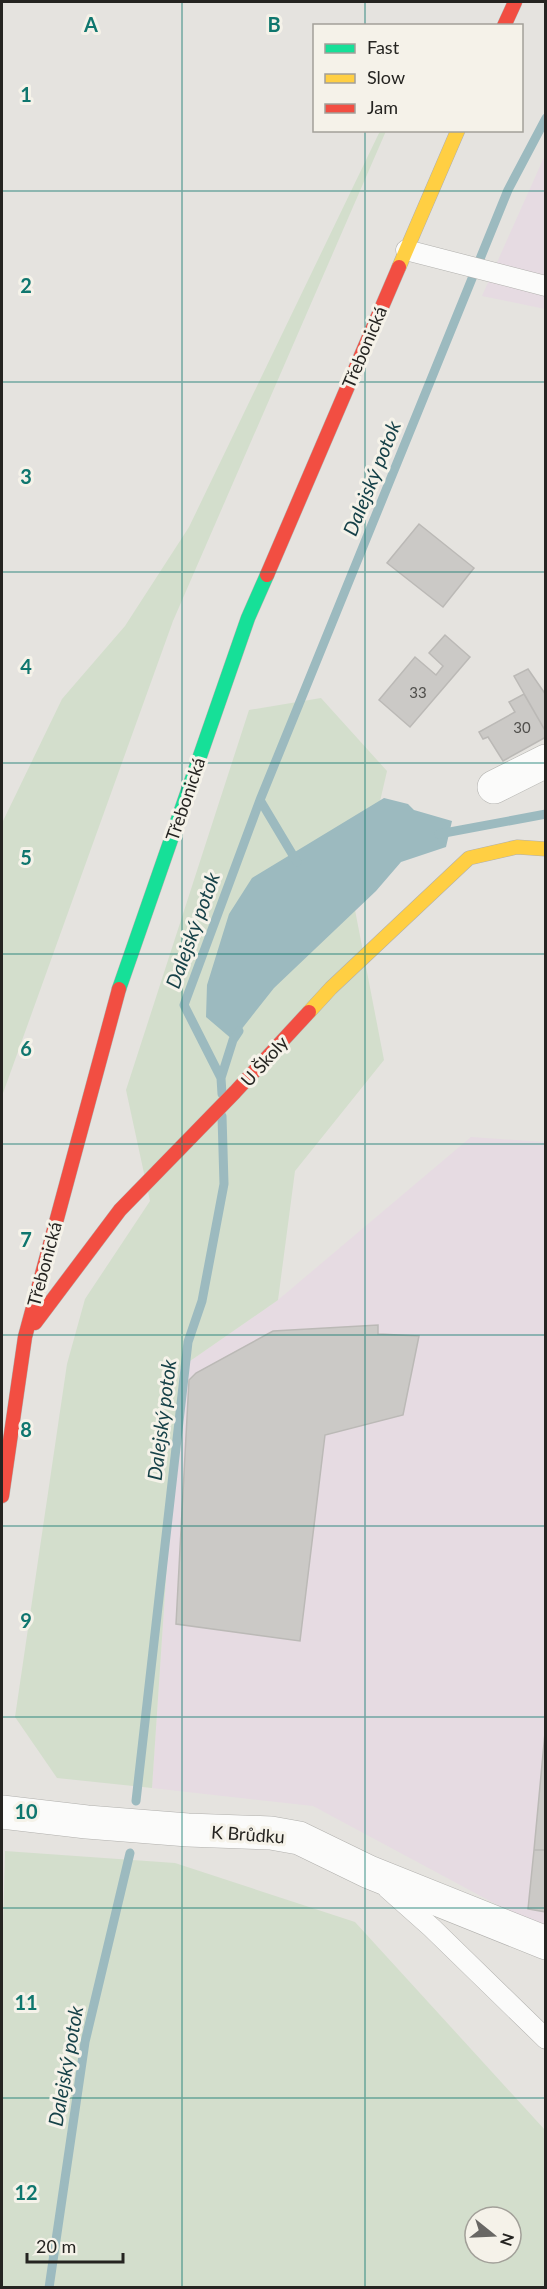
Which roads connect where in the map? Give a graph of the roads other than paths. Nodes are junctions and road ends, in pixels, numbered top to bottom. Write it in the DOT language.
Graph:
graph roads {
  1 [pos="515,2"];
  2 [pos="505,24"];
  3 [pos="457,132"];
  4 [pos="406,250"];
  5 [pos="546,286"];
  6 [pos="546,761"];
  7 [pos="494,787"];
  8 [pos="546,849"];
  9 [pos="19,1336"];
  10 [pos="2,1496"];
  11 [pos="2,1812"];
  12 [pos="369,1872"];
  13 [pos="546,1943"];
  14 [pos="546,2039"];
  1 -- 2 [label="street"];
  3 -- 4 [label="street, Třebonická"];
  4 -- 5 [label="lane"];
  4 -- 9 [label="street, Třebonická"];
  6 -- 7 [label="street"];
  8 -- 9 [label="street, U Školy"];
  9 -- 10 [label="street, Třebonická"];
  11 -- 12 [label="street, K Brůdku"];
  12 -- 13 [label="street, K Brůdku"];
  12 -- 14 [label="lane"];
}
